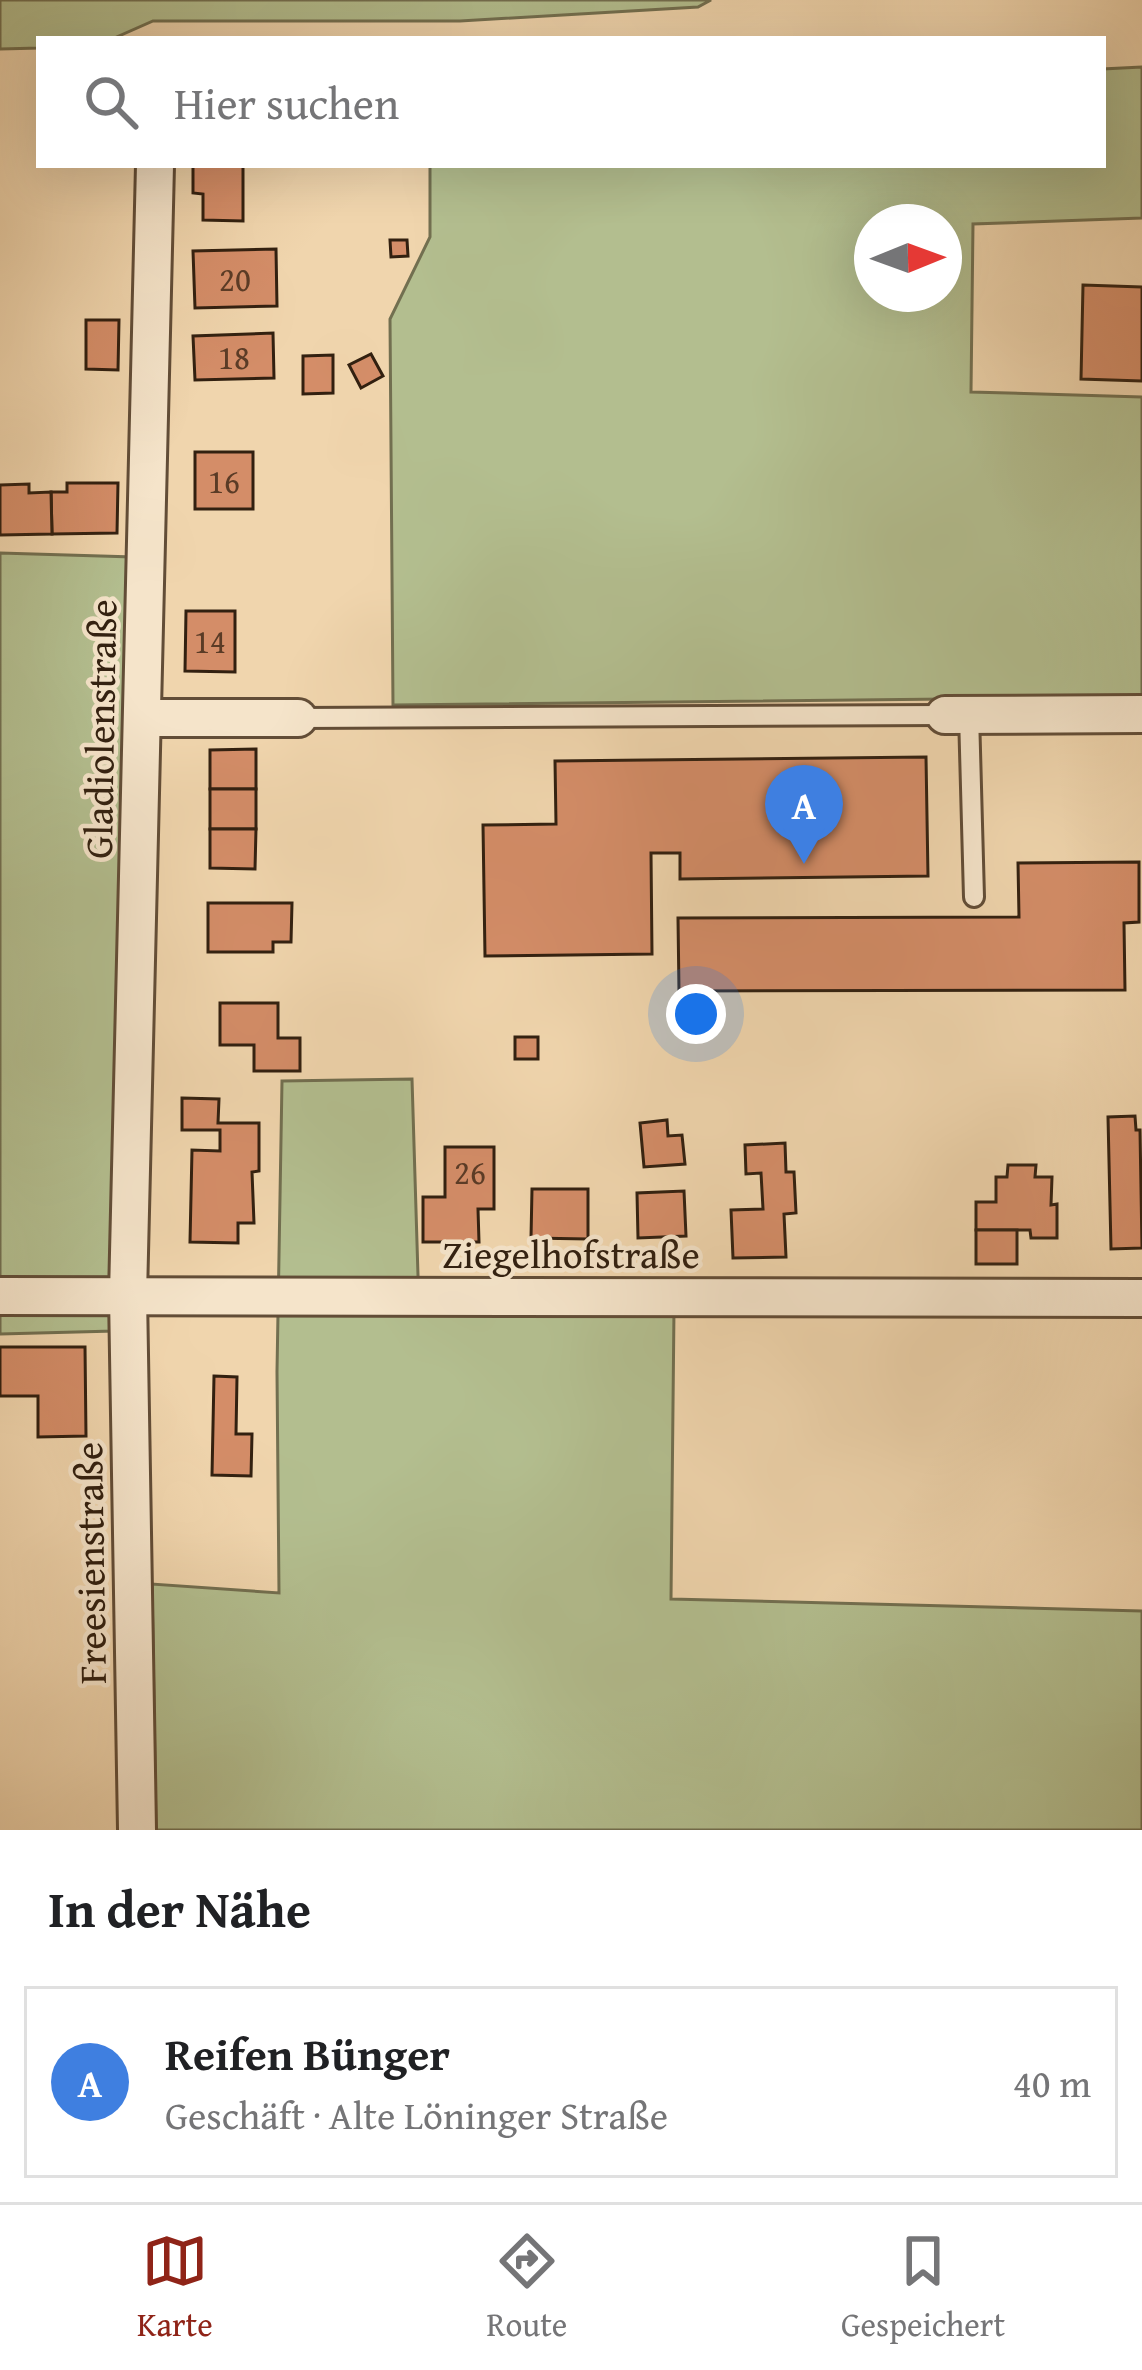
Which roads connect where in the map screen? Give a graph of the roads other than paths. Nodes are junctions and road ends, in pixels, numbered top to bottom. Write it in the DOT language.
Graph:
graph roads {
  1 [pos="155,168"];
  2 [pos="1142,714"];
  3 [pos="957,715"];
  4 [pos="142,718"];
  5 [pos="298,718"];
  6 [pos="974,897"];
  7 [pos="128,1295"];
  8 [pos="0,1296"];
  9 [pos="1142,1298"];
  10 [pos="136,1830"];
  1 -- 4 [label="street, Gladiolenstraße"];
  2 -- 3 [label="street"];
  3 -- 5 [label="lane"];
  3 -- 6 [label="lane"];
  4 -- 5 [label="street"];
  4 -- 7 [label="street, Gladiolenstraße"];
  7 -- 8 [label="street, Ziegelhofstraße"];
  7 -- 9 [label="street, Ziegelhofstraße"];
  7 -- 10 [label="street, Freesienstraße"];
}
